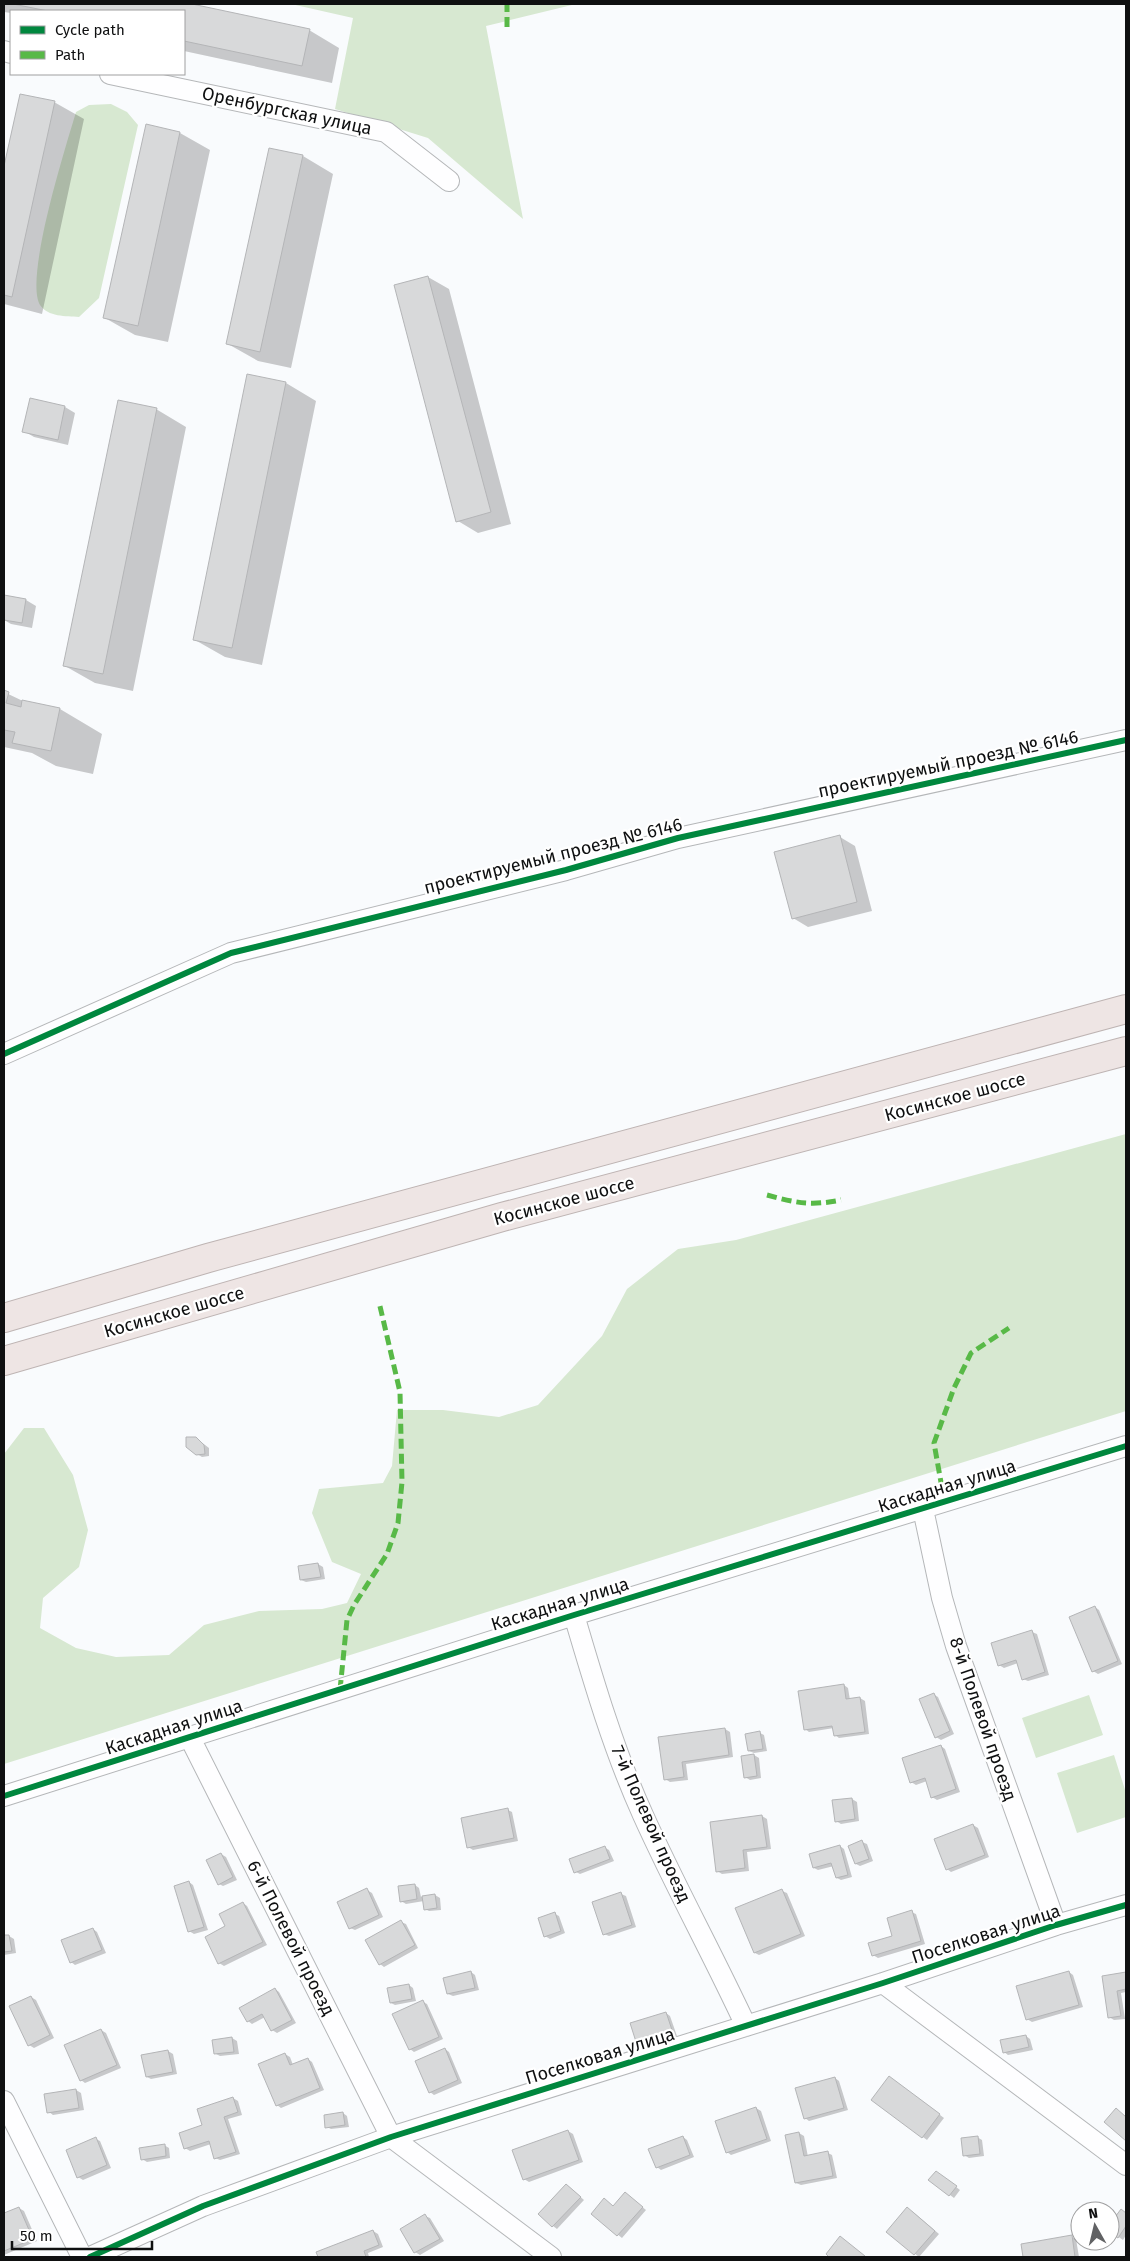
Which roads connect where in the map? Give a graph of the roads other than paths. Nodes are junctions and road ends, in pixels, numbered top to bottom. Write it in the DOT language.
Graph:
graph roads {
  1 [pos="115,75"];
  2 [pos="449,180"];
  3 [pos="1126,740"];
  4 [pos="1126,1009"];
  5 [pos="1126,1051"];
  6 [pos="4,1054"];
  7 [pos="4,1318"];
  8 [pos="4,1360"];
  9 [pos="1126,1446"];
  10 [pos="923,1509"];
  11 [pos="574,1615"];
  12 [pos="190,1738"];
  13 [pos="4,1796"];
  14 [pos="1126,1905"];
  15 [pos="1056,1925"];
  16 [pos="883,1983"];
  17 [pos="746,2026"];
  18 [pos="4,2101"];
  19 [pos="391,2137"];
  20 [pos="1126,2165"];
  21 [pos="82,2257"];
  22 [pos="90,2257"];
  23 [pos="550,2257"];
  1 -- 2 [label="street, Оренбургская улица"];
  3 -- 6 [label="street, проектируемый проезд № 6146"];
  4 -- 7 [label="highway"];
  5 -- 8 [label="highway, Косинское шоссе"];
  9 -- 10 [label="street, Каскадная улица"];
  10 -- 11 [label="street, Каскадная улица"];
  10 -- 15 [label="street, 8-й Полевой проезд"];
  11 -- 12 [label="street, Каскадная улица"];
  11 -- 17 [label="street, 7-й Полевой проезд"];
  12 -- 13 [label="street, Каскадная улица"];
  12 -- 19 [label="street, 6-й Полевой проезд"];
  14 -- 15 [label="street, Поселковая улица"];
  15 -- 16 [label="street, Поселковая улица"];
  16 -- 17 [label="street, Поселковая улица"];
  16 -- 20 [label="street"];
  17 -- 19 [label="street, Поселковая улица"];
  18 -- 21 [label="street"];
  19 -- 22 [label="street, Поселковая улица"];
  19 -- 23 [label="street"];
}
